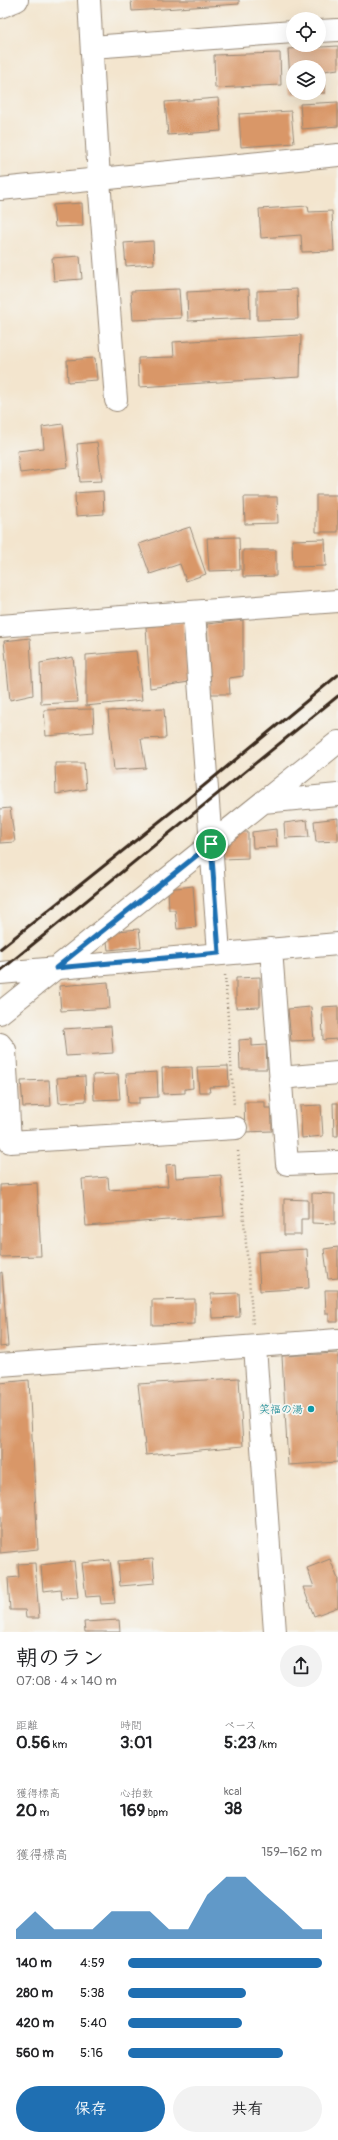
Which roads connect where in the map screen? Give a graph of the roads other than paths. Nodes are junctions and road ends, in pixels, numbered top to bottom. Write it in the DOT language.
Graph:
graph roads {
  1 [pos="17,0"];
  2 [pos="89,0"];
  3 [pos="0,7"];
  4 [pos="338,30"];
  5 [pos="326,31"];
  6 [pos="286,33"];
  7 [pos="92,47"];
  8 [pos="338,155"];
  9 [pos="99,180"];
  10 [pos="0,189"];
  11 [pos="116,400"];
  12 [pos="338,601"];
  13 [pos="194,612"];
  14 [pos="0,626"];
  15 [pos="338,742"];
  16 [pos="338,795"];
  17 [pos="263,802"];
  18 [pos="211,844"];
  19 [pos="338,944"];
  20 [pos="271,949"];
  21 [pos="219,953"];
  22 [pos="56,968"];
  23 [pos="0,973"];
  24 [pos="0,1013"];
  25 [pos="0,1044"];
  26 [pos="338,1073"];
  27 [pos="280,1078"];
  28 [pos="236,1128"];
  29 [pos="338,1162"];
  30 [pos="338,1340"];
  31 [pos="255,1347"];
  32 [pos="0,1365"];
  33 [pos="275,1632"];
  1 -- 3 [label="street"];
  2 -- 7 [label="street"];
  4 -- 5 [label="street"];
  6 -- 7 [label="street"];
  7 -- 9 [label="street"];
  8 -- 9 [label="street"];
  9 -- 10 [label="street"];
  9 -- 11 [label="street"];
  12 -- 13 [label="street"];
  13 -- 14 [label="street"];
  13 -- 18 [label="street"];
  15 -- 17 [label="street"];
  16 -- 17 [label="street"];
  17 -- 18 [label="street"];
  18 -- 21 [label="street"];
  18 -- 22 [label="street"];
  19 -- 20 [label="street"];
  20 -- 21 [label="street"];
  20 -- 27 [label="street"];
  21 -- 22 [label="street"];
  22 -- 23 [label="street"];
  22 -- 24 [label="street"];
  25 -- 28 [label="street"];
  26 -- 27 [label="street"];
  27 -- 29 [label="street"];
  30 -- 31 [label="street"];
  31 -- 32 [label="street"];
  31 -- 33 [label="street"];
}
